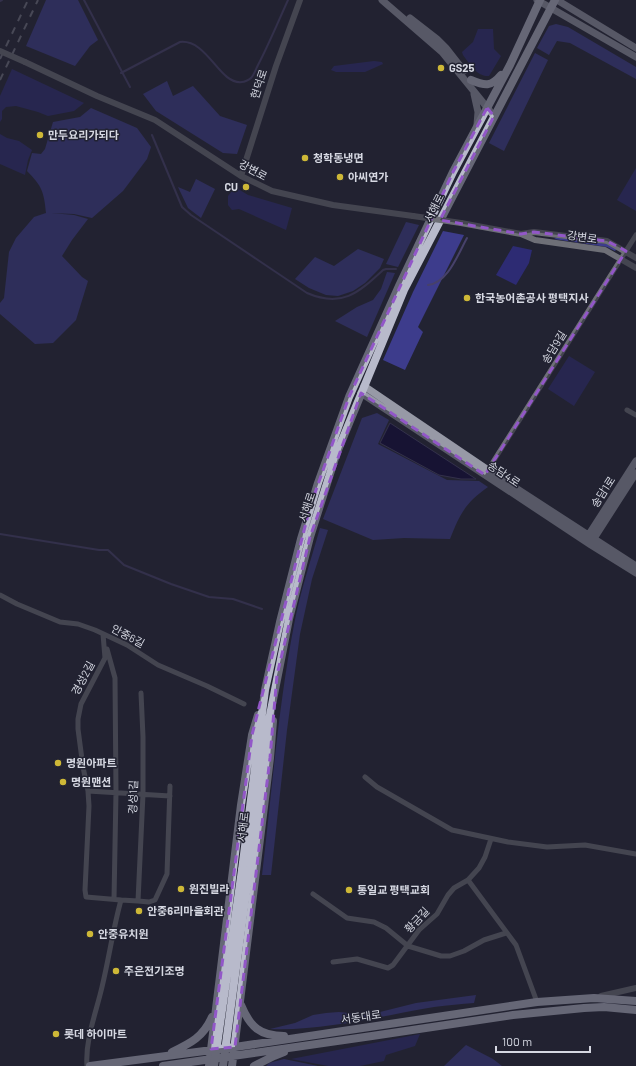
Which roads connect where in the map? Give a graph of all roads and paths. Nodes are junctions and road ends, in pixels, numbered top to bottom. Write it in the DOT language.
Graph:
graph roads {
  1 [pos="300,0"];
  2 [pos="382,0"];
  3 [pos="386,0"];
  4 [pos="556,0"];
  5 [pos="539,1"];
  6 [pos="551,9"];
  7 [pos="636,48"];
  8 [pos="0,51"];
  9 [pos="636,57"];
  10 [pos="510,65"];
  11 [pos="471,83"];
  12 [pos="488,106"];
  13 [pos="495,114"];
  14 [pos="476,128"];
  15 [pos="241,176"];
  16 [pos="521,234"];
  17 [pos="636,235"];
  18 [pos="626,251"];
  19 [pos="636,258"];
  20 [pos="621,259"];
  21 [pos="636,268"];
  22 [pos="362,390"];
  23 [pos="627,410"];
  24 [pos="636,415"];
  25 [pos="636,461"];
  26 [pos="487,473"];
  27 [pos="636,473"];
  28 [pos="589,540"];
  29 [pos="636,566"];
  30 [pos="636,573"];
  31 [pos="0,595"];
  32 [pos="103,634"];
  33 [pos="277,675"];
  34 [pos="265,690"];
  35 [pos="141,693"];
  36 [pos="244,704"];
  37 [pos="365,777"];
  38 [pos="170,786"];
  39 [pos="88,791"];
  40 [pos="116,792"];
  41 [pos="143,794"];
  42 [pos="170,796"];
  43 [pos="491,839"];
  44 [pos="636,854"];
  45 [pos="245,870"];
  46 [pos="468,880"];
  47 [pos="313,894"];
  48 [pos="114,899"];
  49 [pos="121,900"];
  50 [pos="138,902"];
  51 [pos="506,933"];
  52 [pos="408,946"];
  53 [pos="333,962"];
  54 [pos="636,988"];
  55 [pos="594,998"];
  56 [pos="636,1001"];
  57 [pos="537,1002"];
  58 [pos="240,1003"];
  59 [pos="215,1010"];
  60 [pos="636,1010"];
  61 [pos="303,1037"];
  62 [pos="300,1046"];
  63 [pos="235,1047"];
  64 [pos="211,1049"];
  65 [pos="164,1056"];
  66 [pos="234,1056"];
  67 [pos="211,1064"];
  68 [pos="89,1066"];
  69 [pos="163,1066"];
  70 [pos="223,1066"];
  71 [pos="232,1066"];
  72 [pos="254,1066"];
  1 -- 15 [label="street, 현덕로"];
  2 -- 11 [label="main road"];
  3 -- 11 [label="main road"];
  4 -- 6 [label="main road, 서해로"];
  4 -- 7 [label="main road"];
  5 -- 6 [label="main road"];
  5 -- 10 [label="main road, 서해로"];
  6 -- 9 [label="main road"];
  6 -- 13 [label="main road, 서해로"];
  8 -- 15 [label="street, 강변로, bridge"];
  10 -- 11 [label="main road"];
  10 -- 12 [label="main road, 서해로"];
  11 -- 12 [label="main road"];
  11 -- 14 [label="main road"];
  12 -- 13 [label="main road"];
  12 -- 14 [label="main road, 서해로"];
  13 -- 22 [label="main road, 서해로"];
  14 -- 34 [label="main road, 서해로"];
  15 -- 16 [label="street, 강변로, bridge"];
  16 -- 18 [label="street, 강변로"];
  16 -- 20 [label="street, 강변로"];
  17 -- 18 [label="street, 송담9길"];
  18 -- 19 [label="street, 강변로"];
  18 -- 20 [label="street, 송담9길"];
  20 -- 21 [label="street, 강변로"];
  20 -- 26 [label="street, 송담9길"];
  22 -- 26 [label="main road, 송담4로"];
  22 -- 33 [label="main road, 서해로"];
  23 -- 24 [label="street"];
  25 -- 28 [label="main road, 송담1로"];
  26 -- 28 [label="main road, 송담4로"];
  27 -- 28 [label="main road, 송담1로"];
  28 -- 29 [label="main road, 송담4로"];
  28 -- 30 [label="main road, 송담4로"];
  31 -- 32 [label="street, 안중6길"];
  32 -- 36 [label="street, 안중6길"];
  32 -- 39 [label="street, 경성2길"];
  32 -- 40 [label="street, 경성2길"];
  33 -- 45 [label="main road, 서해로"];
  33 -- 58 [label="main road"];
  34 -- 45 [label="main road, 서해로"];
  34 -- 59 [label="main road"];
  35 -- 41 [label="street, 경성1길"];
  37 -- 43 [label="street"];
  38 -- 42 [label="street"];
  39 -- 40 [label="street"];
  39 -- 48 [label="street, 경성2길"];
  40 -- 41 [label="street"];
  40 -- 48 [label="street, 경성2길"];
  41 -- 42 [label="street"];
  41 -- 50 [label="street, 경성1길"];
  42 -- 50 [label="street"];
  43 -- 44 [label="street"];
  43 -- 46 [label="street, 황금길"];
  45 -- 67 [label="main road, 서해로, bridge"];
  45 -- 70 [label="main road, 서해로, bridge"];
  46 -- 51 [label="street"];
  46 -- 52 [label="street, 황금길"];
  47 -- 52 [label="street, 황금길"];
  48 -- 49 [label="street, 경성2길"];
  49 -- 50 [label="street"];
  49 -- 68 [label="street"];
  51 -- 52 [label="street"];
  51 -- 57 [label="street"];
  52 -- 53 [label="street"];
  54 -- 55 [label="street"];
  55 -- 56 [label="main road, 서동대로"];
  55 -- 57 [label="main road, 서동대로"];
  57 -- 61 [label="main road, 서동대로"];
  58 -- 61 [label="main road"];
  58 -- 63 [label="main road"];
  59 -- 64 [label="main road"];
  59 -- 65 [label="main road"];
  60 -- 62 [label="main road, 서동대로"];
  61 -- 63 [label="main road, 서동대로"];
  62 -- 66 [label="main road, 서동대로"];
  62 -- 72 [label="main road"];
  63 -- 64 [label="main road, 서동대로"];
  63 -- 66 [label="main road"];
  64 -- 65 [label="main road, 서동대로"];
  64 -- 67 [label="main road"];
  65 -- 68 [label="main road, 서동대로"];
  66 -- 67 [label="main road, 서동대로"];
  66 -- 71 [label="main road"];
  67 -- 69 [label="main road, 서동대로"];
}
